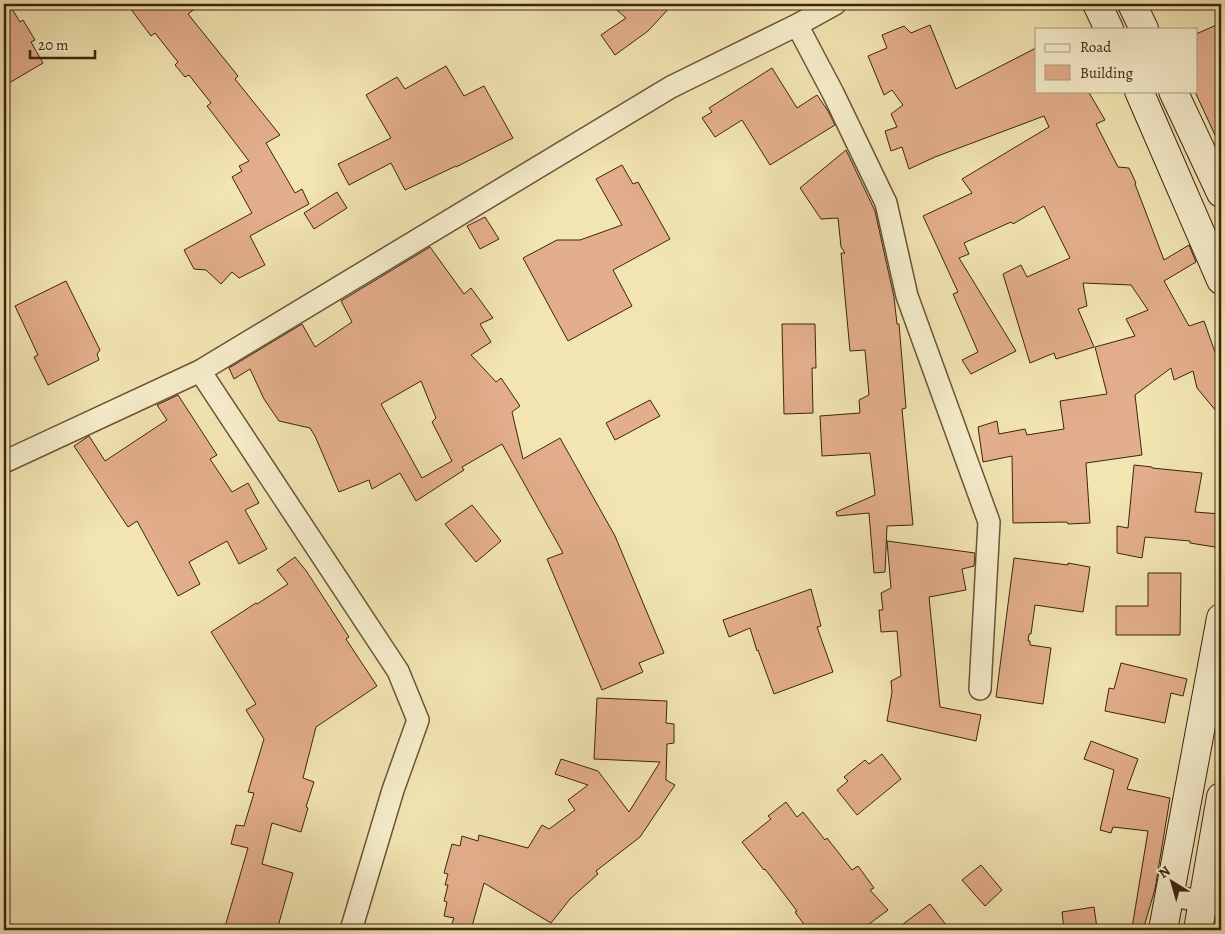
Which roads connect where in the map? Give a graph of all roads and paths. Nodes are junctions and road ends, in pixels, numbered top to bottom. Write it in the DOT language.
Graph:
graph roads {
  1 [pos="835,4"];
  2 [pos="1097,4"];
  3 [pos="1132,4"];
  4 [pos="797,25"];
  5 [pos="1109,28"];
  6 [pos="1144,28"];
  7 [pos="1139,92"];
  8 [pos="1173,92"];
  9 [pos="1221,193"];
  10 [pos="1221,280"];
  11 [pos="200,371"];
  12 [pos="4,462"];
  13 [pos="1221,618"];
  14 [pos="980,689"];
  15 [pos="1221,797"];
  16 [pos="1170,896"];
  17 [pos="1213,903"];
  18 [pos="351,930"];
  19 [pos="1164,930"];
  20 [pos="1198,930"];
  1 -- 4 [label="street"];
  2 -- 5 [label="street"];
  3 -- 6 [label="street"];
  4 -- 11 [label="street"];
  4 -- 14 [label="street"];
  7 -- 10 [label="street"];
  8 -- 9 [label="street"];
  11 -- 12 [label="street"];
  11 -- 18 [label="street"];
  13 -- 16 [label="street"];
  15 -- 17 [label="street"];
  16 -- 17 [label="street"];
  16 -- 19 [label="street"];
  17 -- 20 [label="street"];
}
